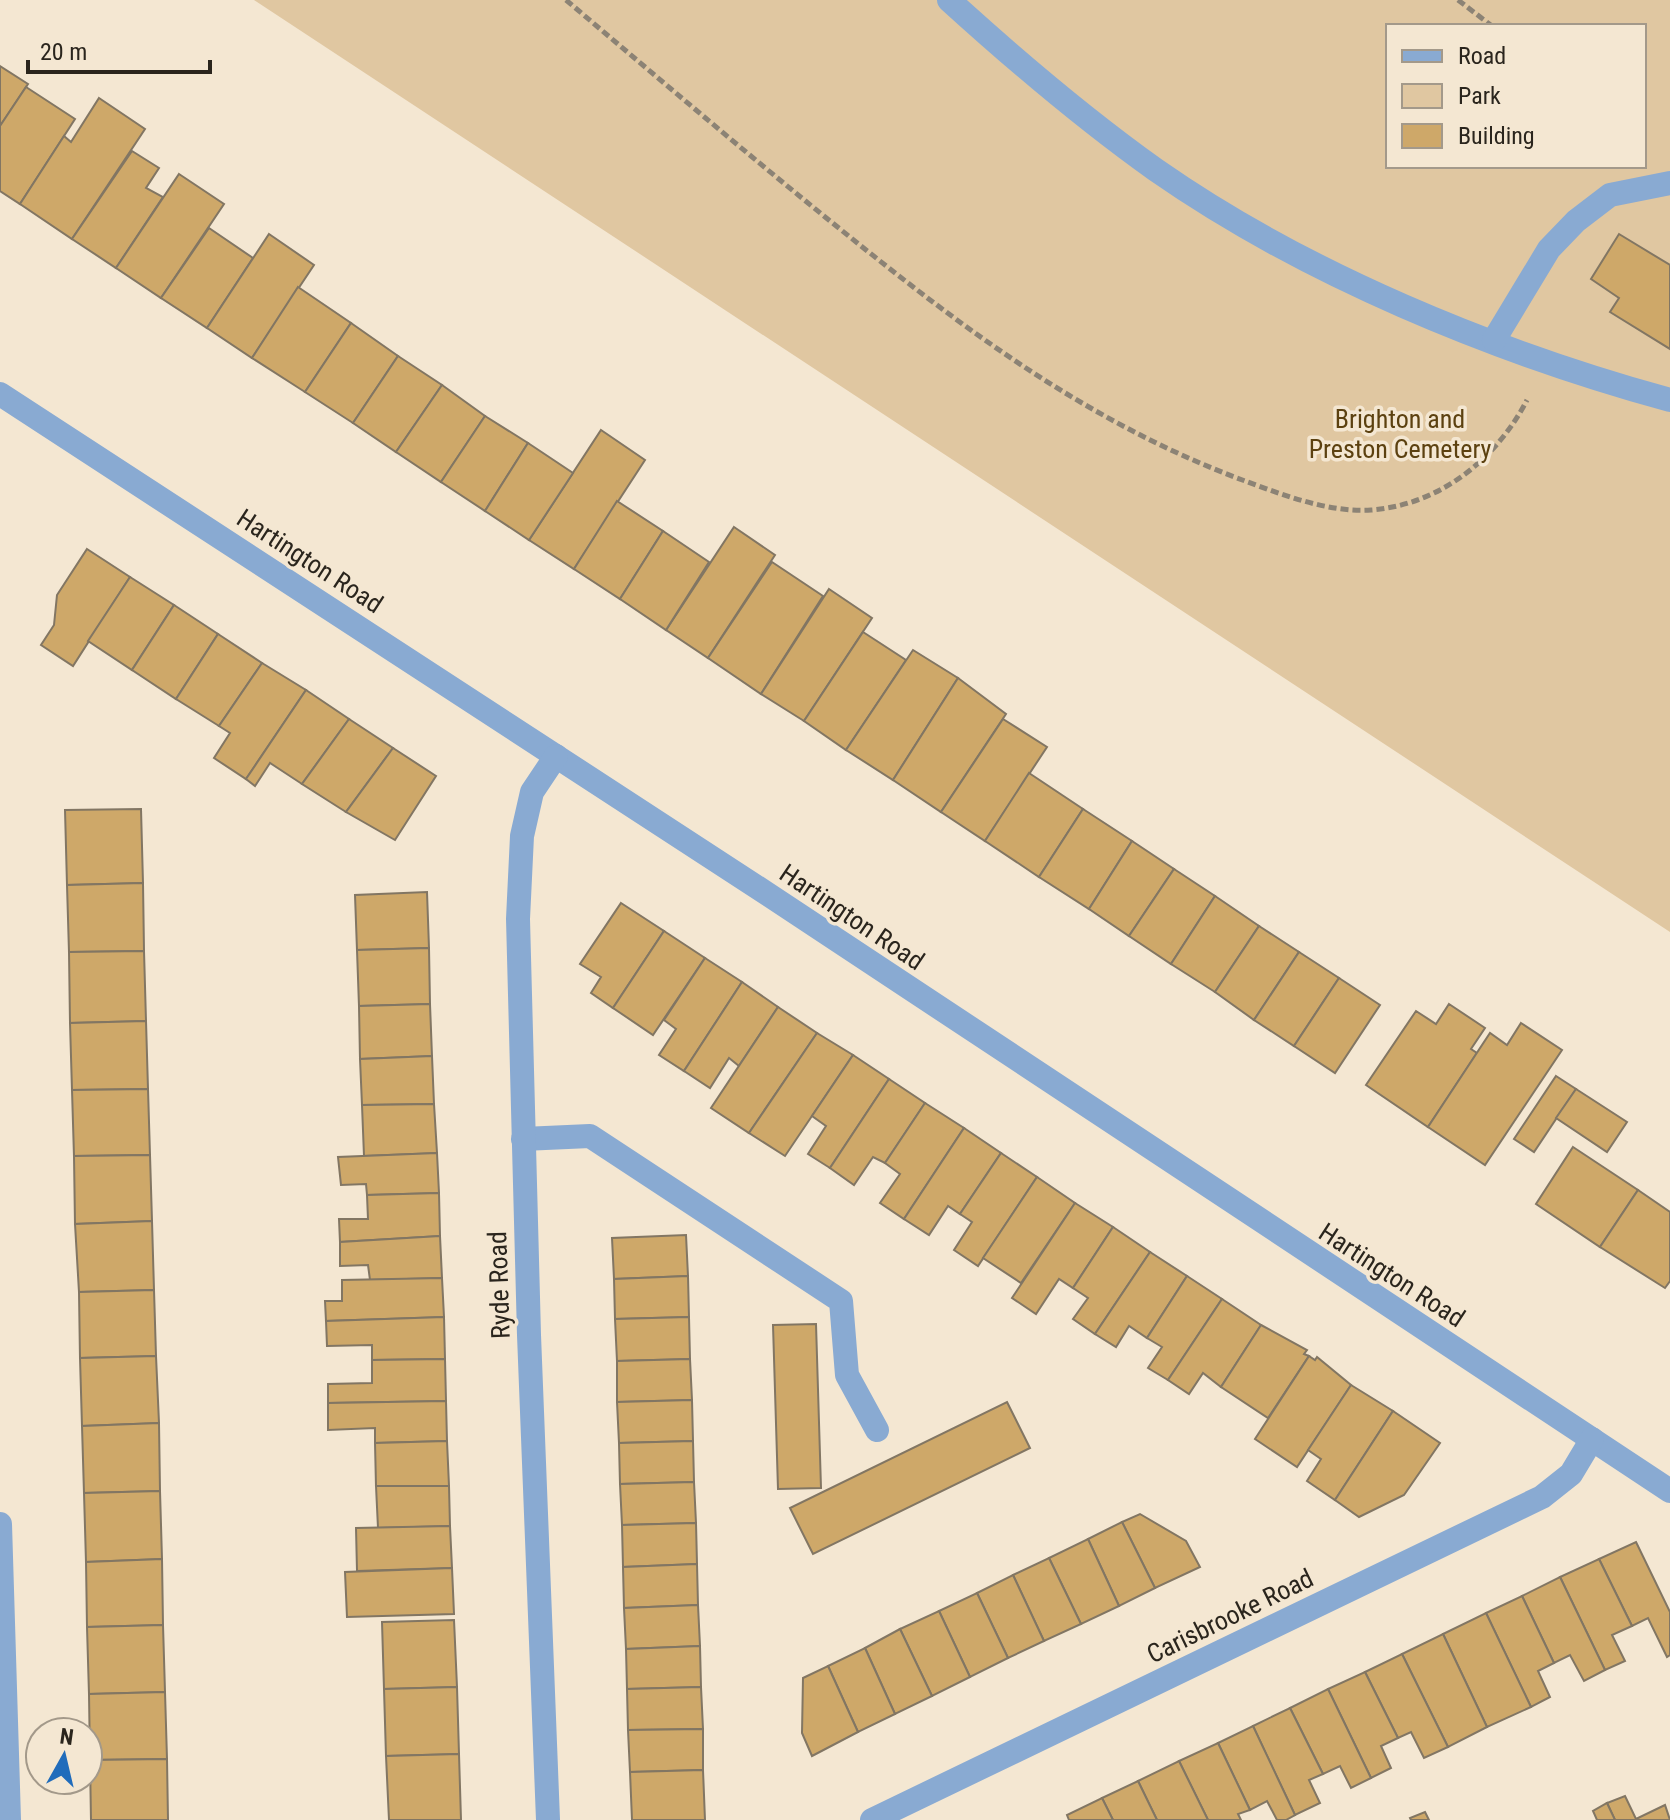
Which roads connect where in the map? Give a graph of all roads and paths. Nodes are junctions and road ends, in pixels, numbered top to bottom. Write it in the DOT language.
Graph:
graph roads {
  1 [pos="566,0"];
  2 [pos="949,0"];
  3 [pos="1458,0"];
  4 [pos="1489,24"];
  5 [pos="1670,183"];
  6 [pos="1494,340"];
  7 [pos="1545,359"];
  8 [pos="0,394"];
  9 [pos="1670,400"];
  10 [pos="556,756"];
  11 [pos="523,1139"];
  12 [pos="877,1430"];
  13 [pos="1592,1439"];
  14 [pos="1670,1491"];
  15 [pos="0,1524"];
  16 [pos="9,1820"];
  17 [pos="548,1820"];
  18 [pos="872,1820"];
  1 -- 7 [label="path"];
  2 -- 6 [label="street"];
  3 -- 4 [label="path"];
  5 -- 6 [label="street"];
  6 -- 7 [label="street"];
  7 -- 9 [label="street"];
  8 -- 10 [label="street, Hartington Road"];
  10 -- 11 [label="street, Ryde Road"];
  10 -- 13 [label="street, Hartington Road"];
  11 -- 12 [label="street"];
  11 -- 17 [label="street, Ryde Road"];
  13 -- 14 [label="street, Hartington Road"];
  13 -- 18 [label="street, Carisbrooke Road"];
  15 -- 16 [label="street"];
}
